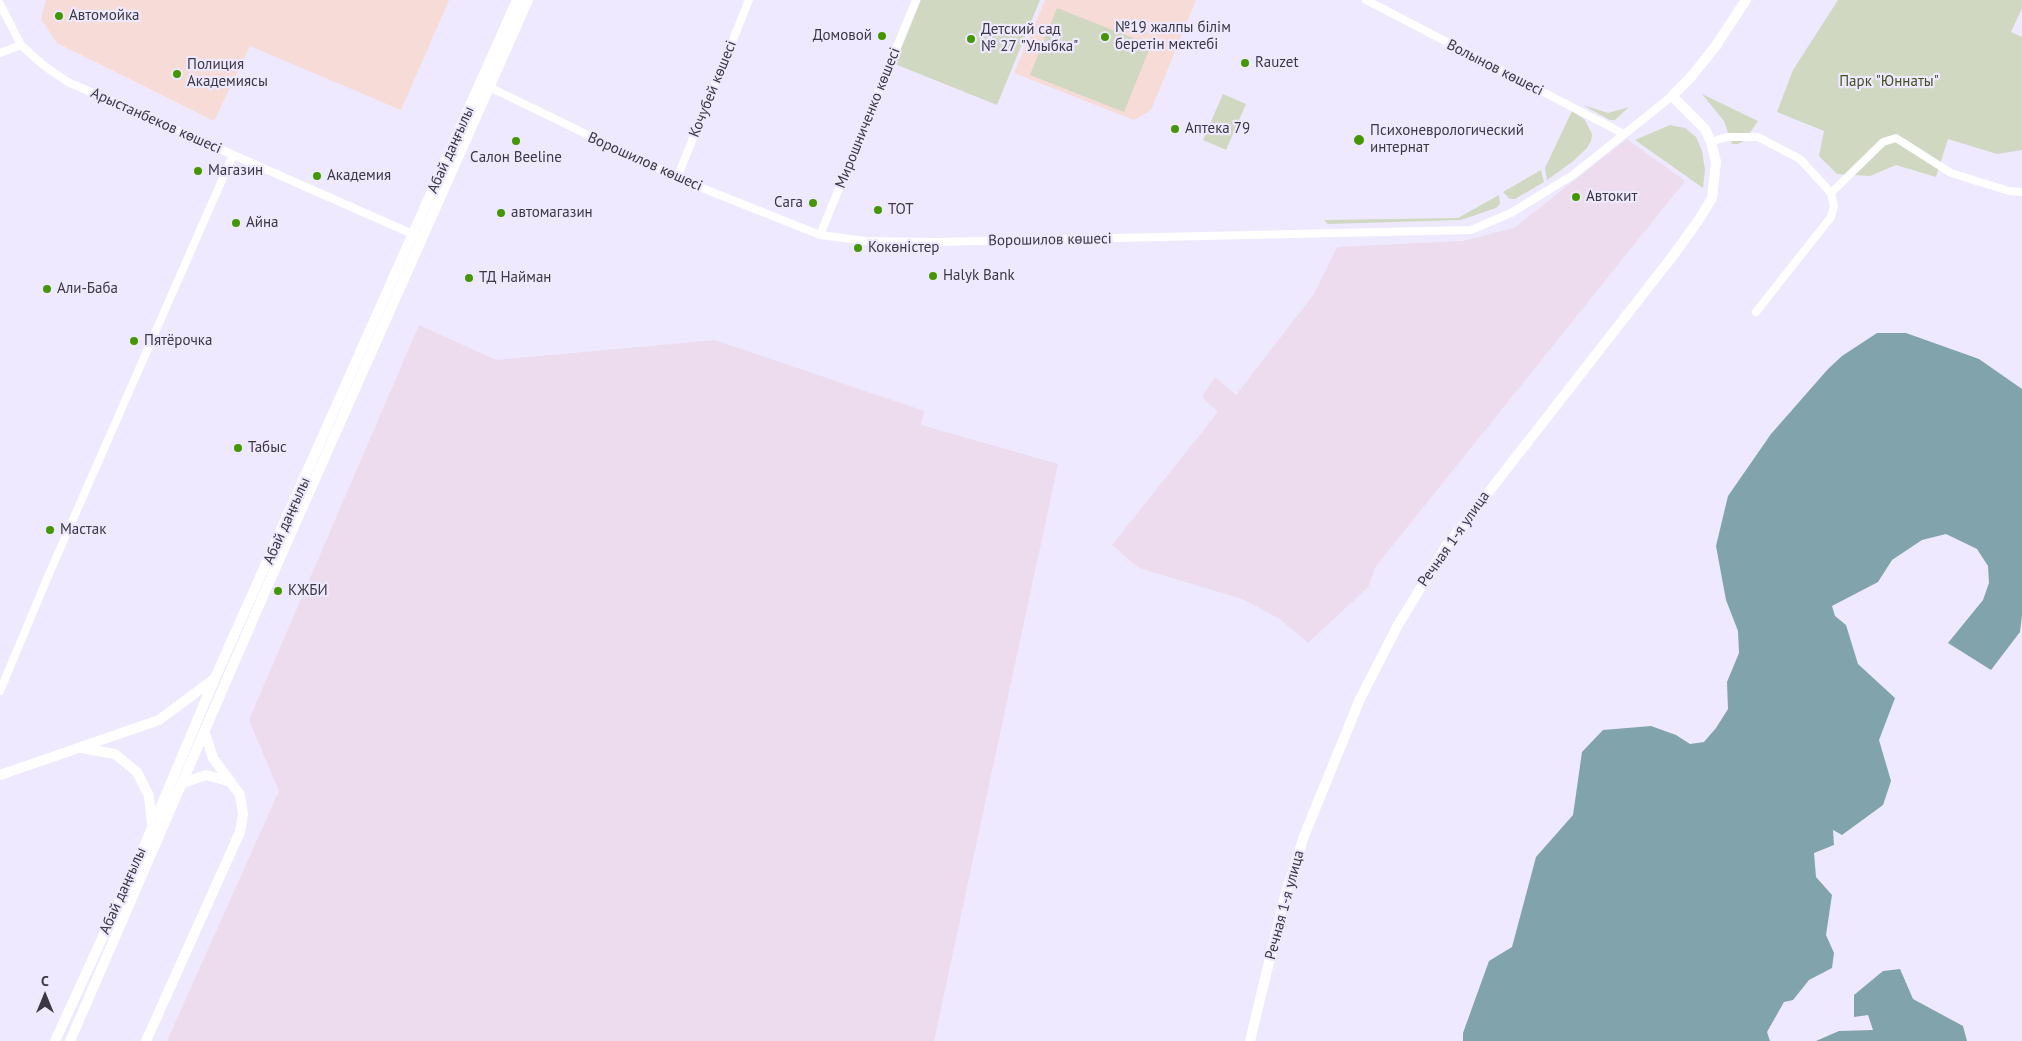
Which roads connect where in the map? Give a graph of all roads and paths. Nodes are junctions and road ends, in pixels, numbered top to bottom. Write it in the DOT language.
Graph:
graph roads {
  1 [pos="517,0"];
  2 [pos="528,0"];
  3 [pos="749,0"];
  4 [pos="916,0"];
  5 [pos="1366,0"];
  6 [pos="1746,0"];
  7 [pos="0,4"];
  8 [pos="21,45"];
  9 [pos="0,52"];
  10 [pos="485,85"];
  11 [pos="1672,96"];
  12 [pos="1624,134"];
  13 [pos="1711,142"];
  14 [pos="233,154"];
  15 [pos="677,178"];
  16 [pos="2022,192"];
  17 [pos="1831,193"];
  18 [pos="820,235"];
  19 [pos="418,236"];
  20 [pos="1756,312"];
  21 [pos="215,678"];
  22 [pos="0,691"];
  23 [pos="205,733"];
  24 [pos="80,748"];
  25 [pos="0,775"];
  26 [pos="231,782"];
  27 [pos="183,783"];
  28 [pos="152,826"];
  29 [pos="55,1041"];
  30 [pos="70,1041"];
  31 [pos="146,1041"];
  32 [pos="1250,1041"];
  1 -- 10 [label="main road, Абай даңғылы"];
  2 -- 10 [label="main road, Абай даңғылы"];
  3 -- 15 [label="street, Кочубей көшесі"];
  4 -- 18 [label="street, Мирошниченко көшесі"];
  5 -- 12 [label="street, Волынов көшесі"];
  6 -- 11 [label="main road"];
  7 -- 8 [label="street, Арыстанбеков көшесі"];
  8 -- 9 [label="street"];
  8 -- 14 [label="street, Арыстанбеков көшесі"];
  10 -- 15 [label="street, Ворошилов көшесі"];
  10 -- 19 [label="main road, Абай даңғылы"];
  11 -- 12 [label="street, Ворошилов көшесі"];
  11 -- 13 [label="main road, Речная 1-я улица"];
  12 -- 18 [label="street, Ворошилов көшесі"];
  13 -- 17 [label="street"];
  13 -- 32 [label="main road, Речная 1-я улица"];
  14 -- 19 [label="street, Арыстанбеков көшесі"];
  14 -- 22 [label="street"];
  15 -- 18 [label="street, Ворошилов көшесі"];
  16 -- 17 [label="street"];
  17 -- 20 [label="street"];
  19 -- 21 [label="main road, Абай даңғылы"];
  19 -- 23 [label="main road, Абай даңғылы"];
  21 -- 24 [label="main road"];
  21 -- 28 [label="main road, Абай даңғылы"];
  23 -- 26 [label="main road"];
  23 -- 27 [label="main road, Абай даңғылы"];
  24 -- 25 [label="main road"];
  24 -- 28 [label="main road"];
  26 -- 27 [label="main road"];
  26 -- 31 [label="main road"];
  27 -- 30 [label="main road, Абай даңғылы"];
  28 -- 29 [label="main road, Абай даңғылы"];
}
